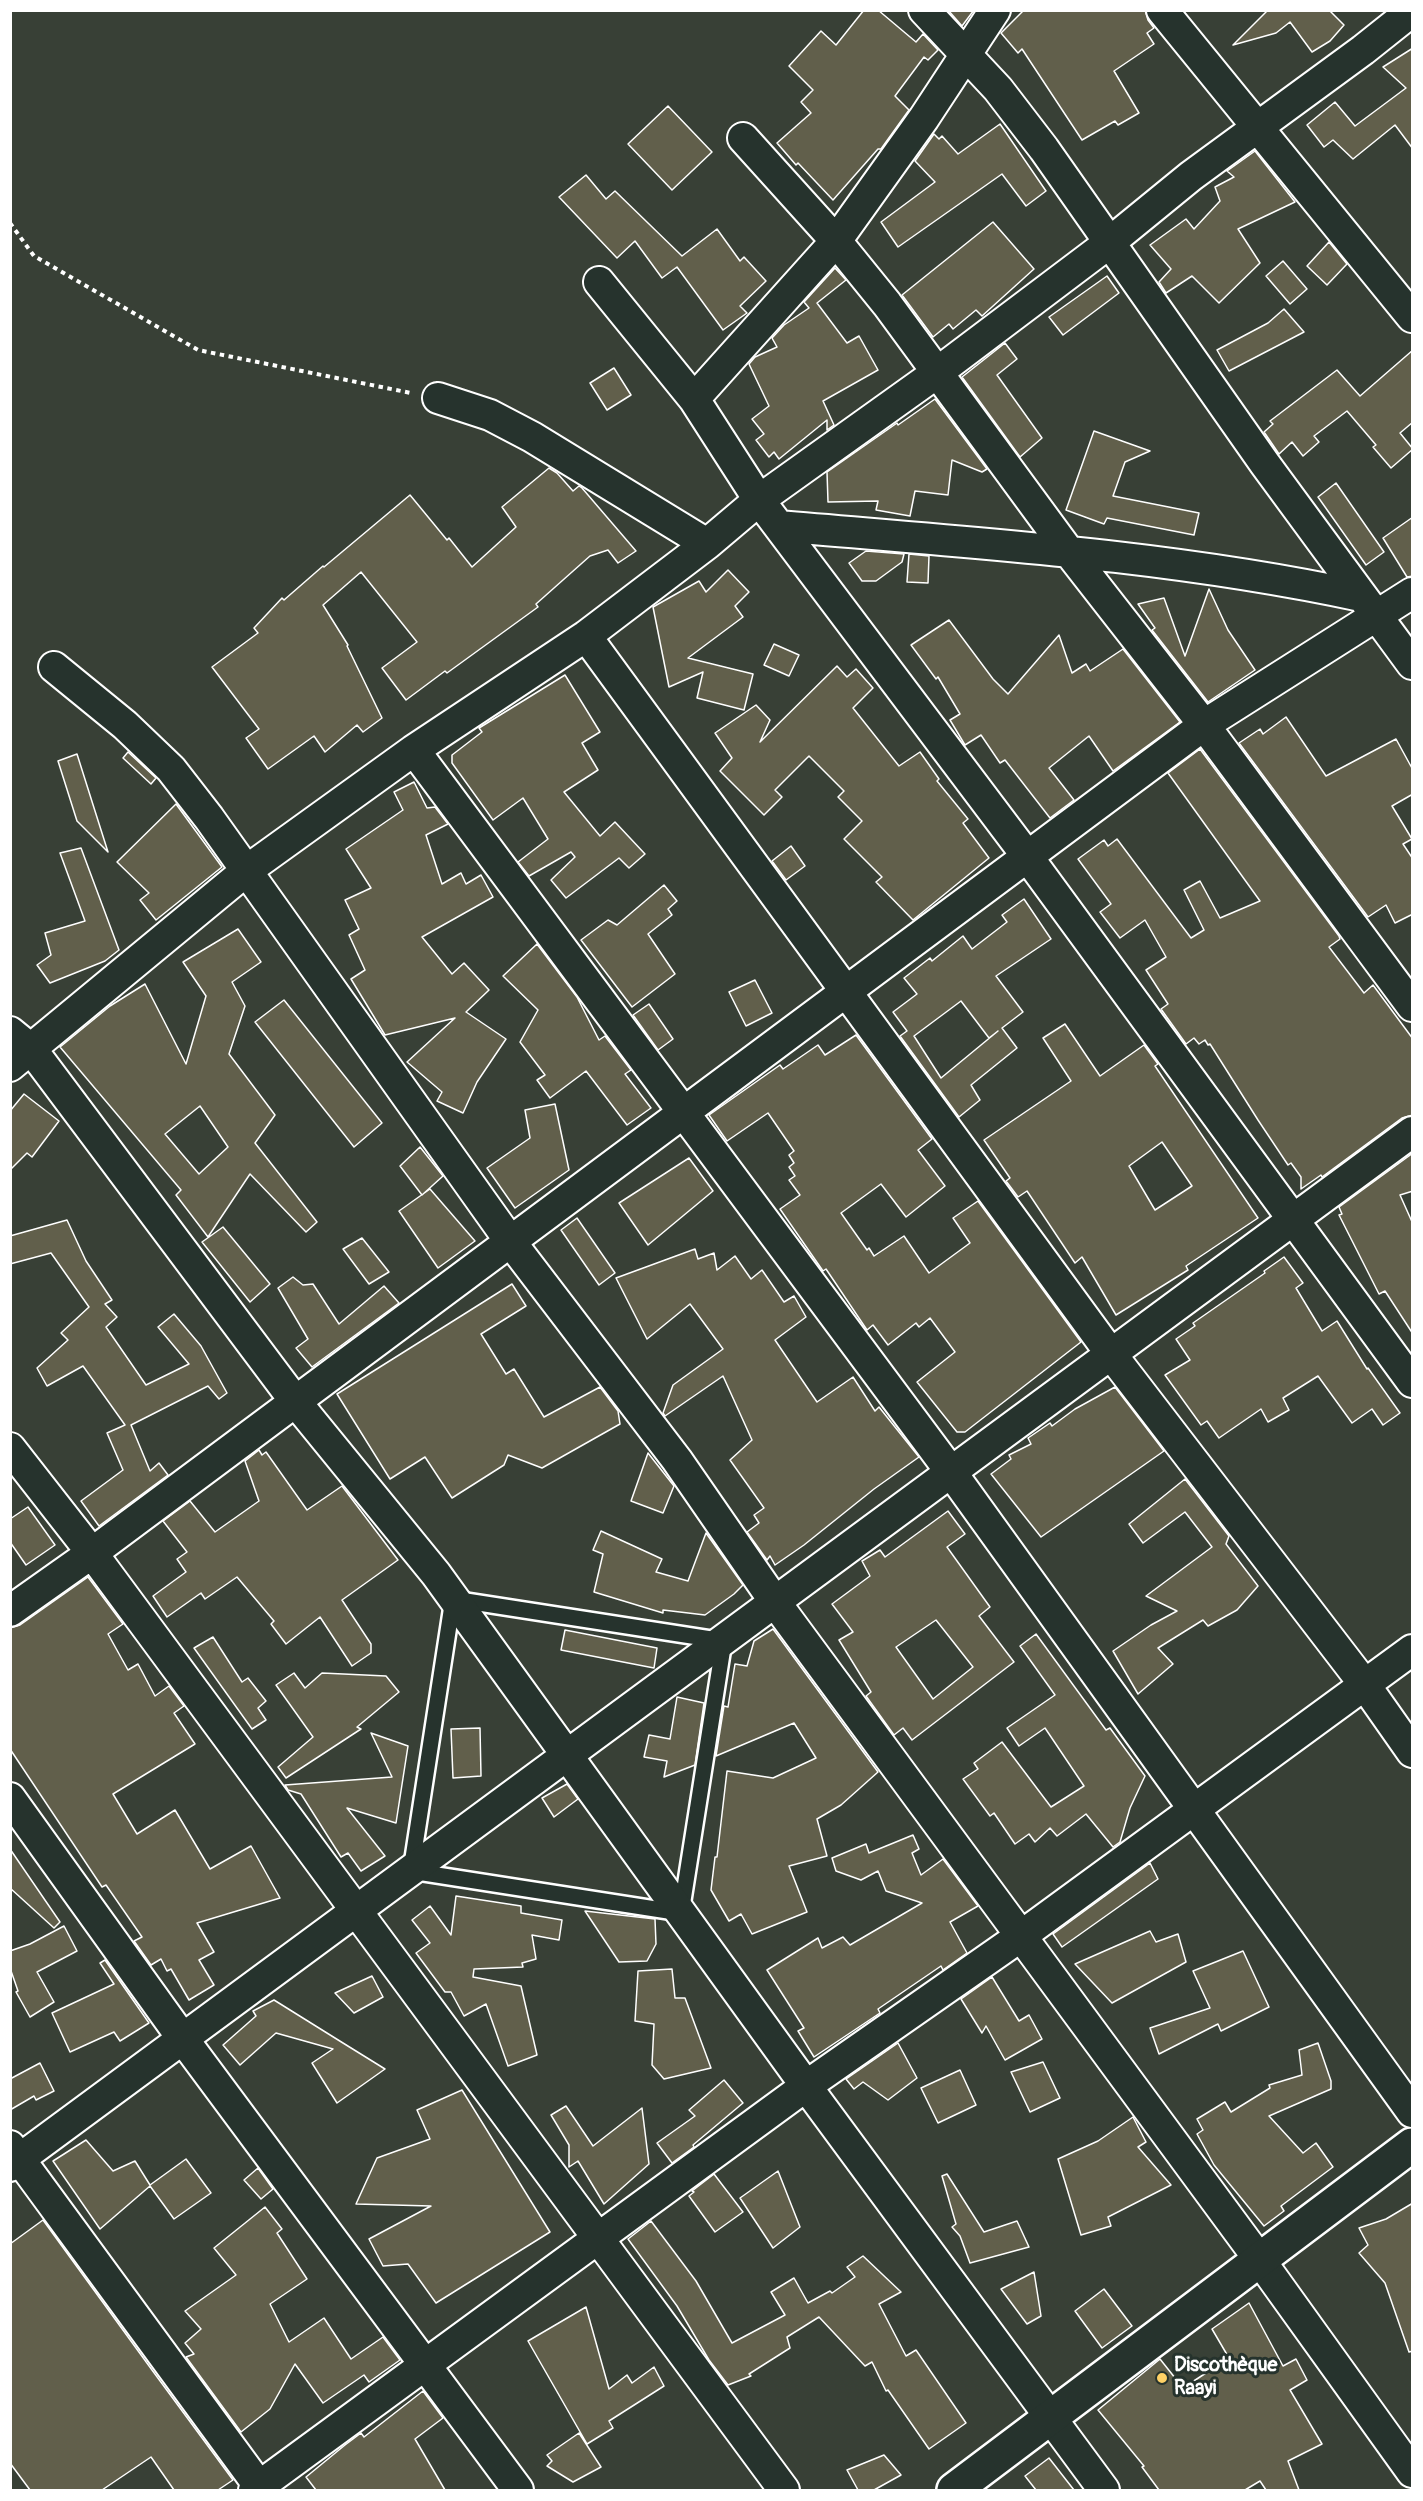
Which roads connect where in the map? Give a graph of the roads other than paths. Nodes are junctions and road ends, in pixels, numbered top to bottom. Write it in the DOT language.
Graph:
graph roads {
  1 [pos="924,10"];
  2 [pos="995,10"];
  3 [pos="1162,10"];
  4 [pos="1413,11"];
  5 [pos="967,54"];
  6 [pos="1256,127"];
  7 [pos="743,138"];
  8 [pos="836,241"];
  9 [pos="1109,243"];
  10 [pos="599,282"];
  11 [pos="1413,316"];
  12 [pos="938,372"];
  13 [pos="438,398"];
  14 [pos="694,399"];
  15 [pos="759,500"];
  16 [pos="778,526"];
  17 [pos="707,544"];
  18 [pos="1069,552"];
  19 [pos="1393,602"];
  20 [pos="586,636"];
  21 [pos="1413,664"];
  22 [pos="54,667"];
  23 [pos="1204,725"];
  24 [pos="414,750"];
  25 [pos="1027,856"];
  26 [pos="246,871"];
  27 [pos="847,991"];
  28 [pos="1413,1006"];
  29 [pos="18,1049"];
  30 [pos="685,1111"];
  31 [pos="1413,1132"];
  32 [pos="1293,1221"];
  33 [pos="510,1241"];
  34 [pos="1111,1354"];
  35 [pos="1413,1382"];
  36 [pos="295,1401"];
  37 [pos="10,1448"];
  38 [pos="951,1472"];
  39 [pos="92,1553"];
  40 [pos="453,1599"];
  41 [pos="775,1602"];
  42 [pos="10,1611"];
  43 [pos="724,1641"];
  44 [pos="1413,1650"];
  45 [pos="1365,1685"];
  46 [pos="1413,1752"];
  47 [pos="567,1756"];
  48 [pos="10,1798"];
  49 [pos="1194,1808"];
  50 [pos="411,1871"];
  51 [pos="357,1911"];
  52 [pos="681,1913"];
  53 [pos="1021,1936"];
  54 [pos="183,2039"];
  55 [pos="806,2086"];
  56 [pos="1413,2112"];
  57 [pos="1413,2145"];
  58 [pos="14,2157"];
  59 [pos="598,2239"];
  60 [pos="1259,2259"];
  61 [pos="426,2366"];
  62 [pos="1050,2417"];
  63 [pos="1413,2472"];
  64 [pos="258,2489"];
  65 [pos="518,2490"];
  66 [pos="784,2490"];
  67 [pos="954,2490"];
  68 [pos="1104,2490"];
  1 -- 5 [label="street"];
  2 -- 5 [label="street"];
  3 -- 6 [label="street"];
  4 -- 6 [label="street"];
  5 -- 8 [label="street"];
  5 -- 9 [label="street"];
  6 -- 9 [label="street"];
  6 -- 11 [label="street"];
  7 -- 8 [label="street"];
  8 -- 12 [label="street"];
  8 -- 14 [label="street"];
  9 -- 12 [label="street"];
  9 -- 19 [label="street"];
  10 -- 14 [label="street"];
  12 -- 15 [label="street"];
  12 -- 18 [label="street"];
  13 -- 17 [label="street"];
  14 -- 15 [label="street"];
  15 -- 16 [label="street"];
  15 -- 17 [label="street"];
  16 -- 18 [label="street"];
  16 -- 25 [label="street"];
  17 -- 20 [label="street"];
  18 -- 19 [label="street"];
  18 -- 23 [label="street"];
  19 -- 21 [label="street"];
  19 -- 23 [label="street"];
  20 -- 24 [label="street"];
  20 -- 27 [label="street"];
  22 -- 26 [label="street"];
  23 -- 25 [label="street"];
  23 -- 28 [label="street"];
  24 -- 26 [label="street"];
  24 -- 30 [label="street"];
  25 -- 27 [label="street"];
  25 -- 32 [label="street"];
  26 -- 29 [label="street"];
  26 -- 33 [label="street"];
  27 -- 30 [label="street"];
  27 -- 34 [label="street"];
  29 -- 36 [label="street"];
  30 -- 33 [label="street"];
  30 -- 38 [label="street"];
  31 -- 32 [label="street"];
  32 -- 34 [label="street"];
  32 -- 35 [label="street"];
  33 -- 36 [label="street"];
  33 -- 41 [label="street"];
  34 -- 38 [label="street"];
  34 -- 45 [label="street"];
  36 -- 39 [label="street"];
  36 -- 40 [label="street"];
  37 -- 39 [label="street"];
  38 -- 41 [label="street"];
  38 -- 49 [label="street"];
  39 -- 42 [label="street"];
  39 -- 51 [label="street"];
  40 -- 43 [label="lane"];
  40 -- 47 [label="street"];
  40 -- 50 [label="lane"];
  41 -- 43 [label="street"];
  41 -- 53 [label="street"];
  43 -- 47 [label="street"];
  43 -- 52 [label="lane"];
  44 -- 45 [label="street"];
  45 -- 46 [label="street"];
  45 -- 49 [label="street"];
  47 -- 50 [label="street"];
  47 -- 52 [label="street"];
  48 -- 54 [label="street"];
  49 -- 53 [label="street"];
  49 -- 56 [label="street"];
  50 -- 51 [label="street"];
  50 -- 52 [label="lane"];
  51 -- 54 [label="street"];
  51 -- 59 [label="street"];
  52 -- 55 [label="street"];
  53 -- 55 [label="street"];
  53 -- 60 [label="street"];
  54 -- 58 [label="street"];
  54 -- 61 [label="street"];
  55 -- 59 [label="street"];
  55 -- 62 [label="street"];
  57 -- 60 [label="street"];
  58 -- 64 [label="street"];
  59 -- 61 [label="street"];
  59 -- 66 [label="street"];
  60 -- 62 [label="street"];
  60 -- 63 [label="street"];
  61 -- 64 [label="street"];
  61 -- 65 [label="street"];
  62 -- 67 [label="street"];
  62 -- 68 [label="street"];
}
